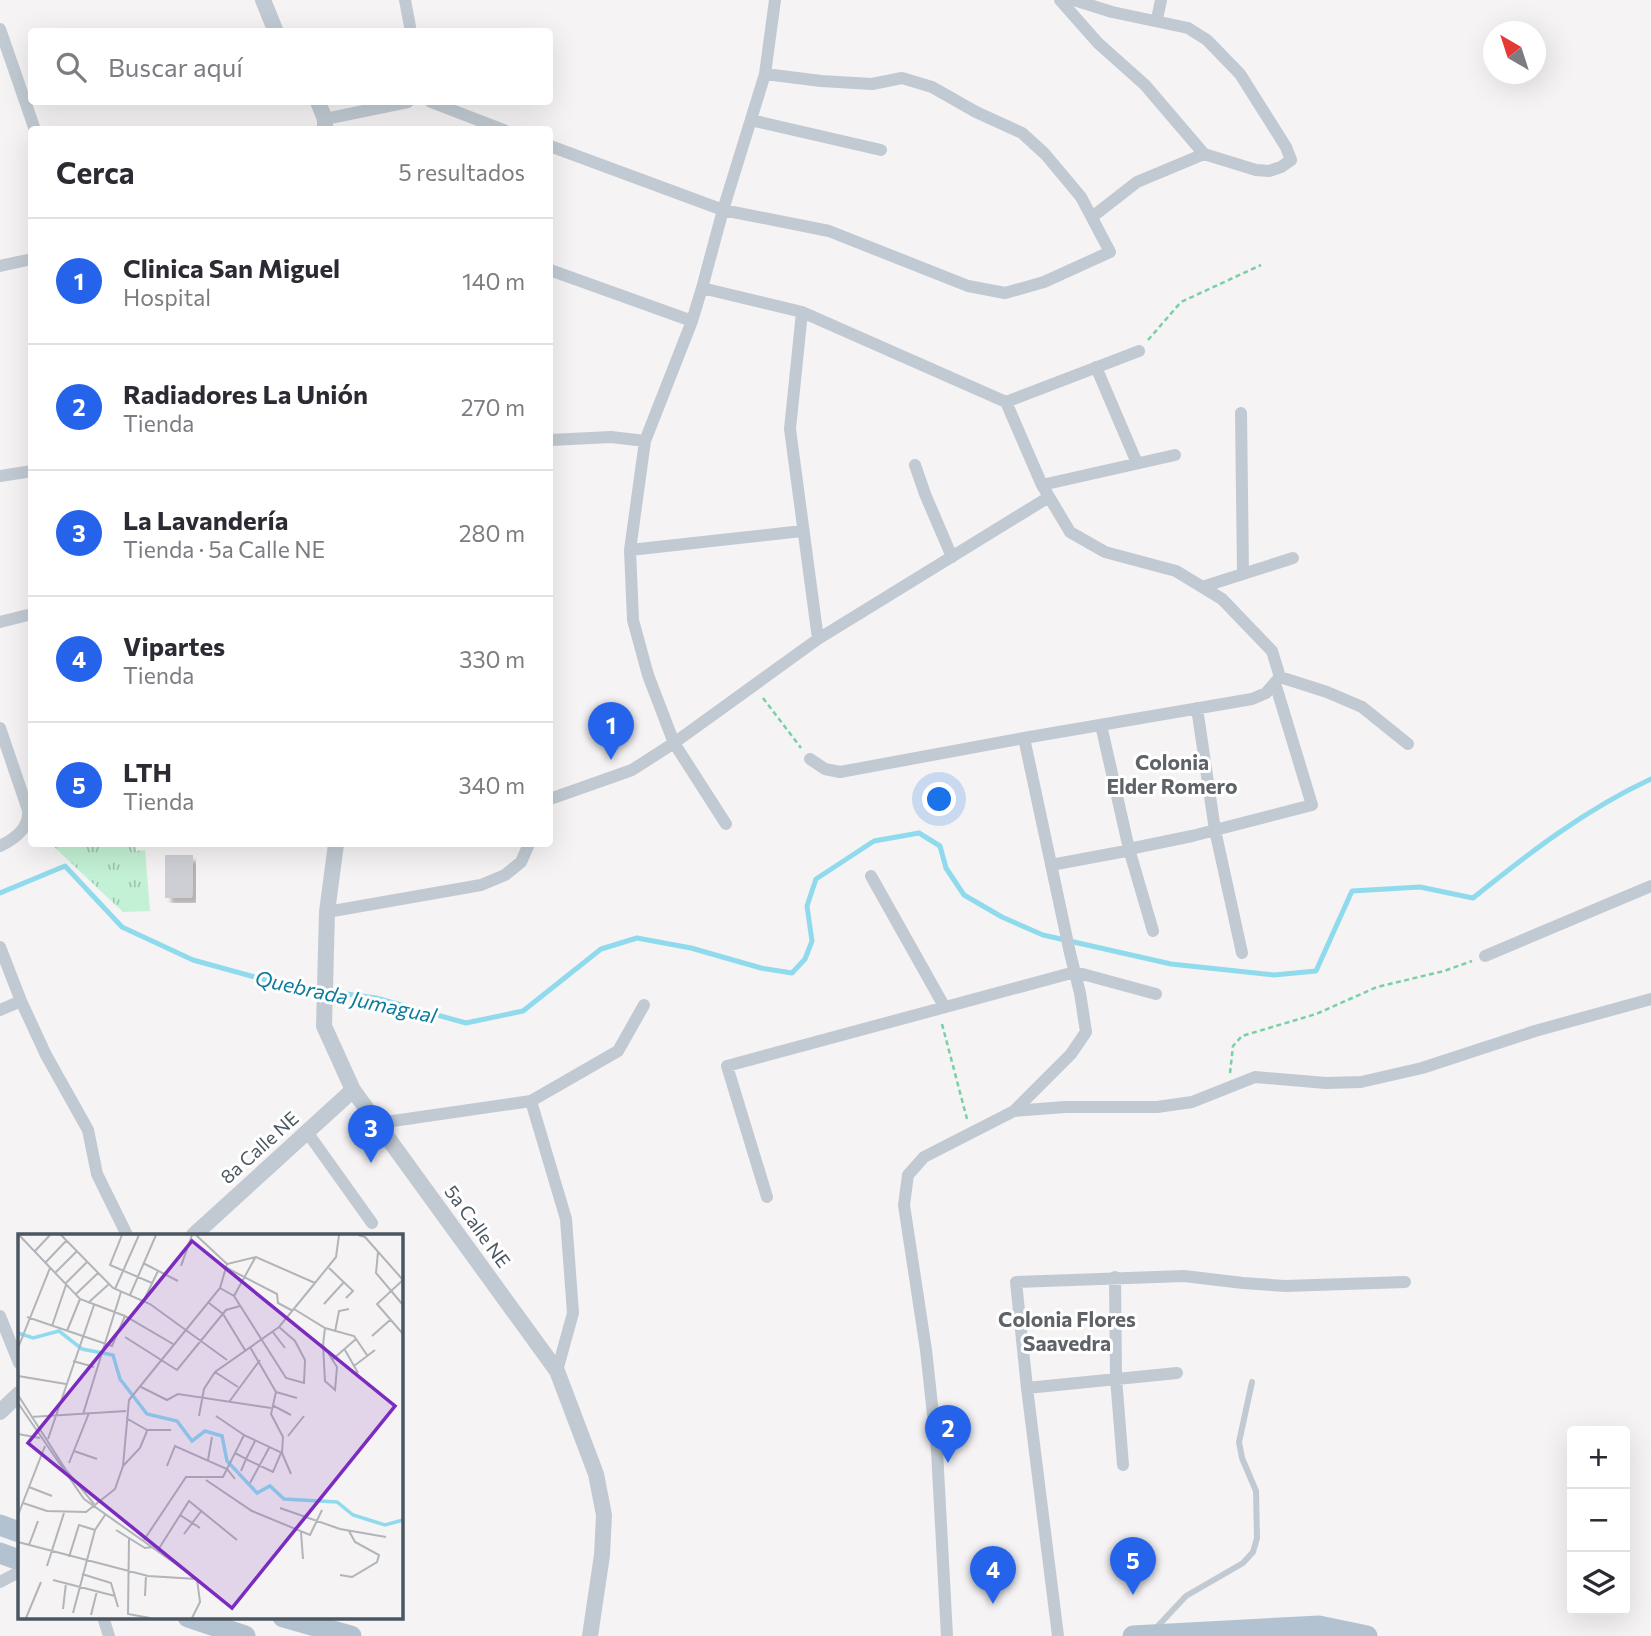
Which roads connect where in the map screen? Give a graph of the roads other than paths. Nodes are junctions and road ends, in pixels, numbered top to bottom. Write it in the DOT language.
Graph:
graph roads {
  1 [pos="263,0"];
  2 [pos="405,0"];
  3 [pos="775,0"];
  4 [pos="1060,0"];
  5 [pos="1074,0"];
  6 [pos="1161,0"];
  7 [pos="1157,19"];
  8 [pos="274,28"];
  9 [pos="410,28"];
  10 [pos="0,29"];
  11 [pos="765,74"];
  12 [pos="319,105"];
  13 [pos="397,105"];
  14 [pos="438,105"];
  15 [pos="751,120"];
  16 [pos="325,124"];
  17 [pos="34,126"];
  18 [pos="491,126"];
  19 [pos="553,147"];
  20 [pos="881,150"];
  21 [pos="1204,154"];
  22 [pos="723,210"];
  23 [pos="1092,217"];
  24 [pos="28,260"];
  25 [pos="0,267"];
  26 [pos="553,271"];
  27 [pos="702,288"];
  28 [pos="802,312"];
  29 [pos="692,321"];
  30 [pos="1139,351"];
  31 [pos="1096,367"];
  32 [pos="1006,402"];
  33 [pos="1241,413"];
  34 [pos="553,440"];
  35 [pos="645,441"];
  36 [pos="1175,455"];
  37 [pos="1137,463"];
  38 [pos="915,465"];
  39 [pos="28,471"];
  40 [pos="1,474"];
  41 [pos="1042,485"];
  42 [pos="1049,498"];
  43 [pos="802,531"];
  44 [pos="630,550"];
  45 [pos="953,557"];
  46 [pos="1293,558"];
  47 [pos="1243,573"];
  48 [pos="1202,587"];
  49 [pos="28,615"];
  50 [pos="0,622"];
  51 [pos="818,639"];
  52 [pos="1277,680"];
  53 [pos="1197,708"];
  54 [pos="1101,725"];
  55 [pos="0,728"];
  56 [pos="1024,738"];
  57 [pos="674,743"];
  58 [pos="1408,744"];
  59 [pos="810,759"];
  60 [pos="553,798"];
  61 [pos="28,816"];
  62 [pos="28,823"];
  63 [pos="726,824"];
  64 [pos="1215,830"];
  65 [pos="0,846"];
  66 [pos="336,847"];
  67 [pos="528,847"];
  68 [pos="1129,849"];
  69 [pos="1051,865"];
  70 [pos="871,876"];
  71 [pos="1651,886"];
  72 [pos="327,912"];
  73 [pos="1153,931"];
  74 [pos="0,947"];
  75 [pos="1242,953"];
  76 [pos="1485,956"];
  77 [pos="1075,972"];
  78 [pos="1156,994"];
  79 [pos="1651,999"];
  80 [pos="21,1001"];
  81 [pos="644,1005"];
  82 [pos="940,1007"];
  83 [pos="0,1010"];
  84 [pos="353,1090"];
  85 [pos="531,1101"];
  86 [pos="1014,1111"];
  87 [pos="379,1123"];
  88 [pos="307,1132"];
  89 [pos="767,1197"];
  90 [pos="372,1223"];
  91 [pos="127,1234"];
  92 [pos="195,1234"];
  93 [pos="1115,1277"];
  94 [pos="1405,1282"];
  95 [pos="0,1316"];
  96 [pos="18,1361"];
  97 [pos="557,1371"];
  98 [pos="1177,1373"];
  99 [pos="1116,1378"];
  100 [pos="1252,1382"];
  101 [pos="1027,1388"];
  102 [pos="18,1395"];
  103 [pos="0,1412"];
  104 [pos="1124,1465"];
  105 [pos="0,1525"];
  106 [pos="18,1532"];
  107 [pos="0,1553"];
  108 [pos="18,1560"];
  109 [pos="18,1573"];
  110 [pos="0,1582"];
  111 [pos="103,1618"];
  112 [pos="191,1618"];
  113 [pos="288,1618"];
  114 [pos="1142,1635"];
  115 [pos="109,1636"];
  116 [pos="245,1636"];
  117 [pos="351,1636"];
  118 [pos="590,1636"];
  119 [pos="947,1636"];
  120 [pos="1058,1636"];
  121 [pos="1365,1636"];
  1 -- 8 [label="street"];
  2 -- 9 [label="street"];
  3 -- 11 [label="street"];
  4 -- 21 [label="street"];
  5 -- 7 [label="street"];
  6 -- 7 [label="street"];
  7 -- 21 [label="street"];
  10 -- 17 [label="street"];
  11 -- 15 [label="street"];
  11 -- 23 [label="street"];
  12 -- 16 [label="street"];
  13 -- 16 [label="street"];
  14 -- 18 [label="street"];
  15 -- 20 [label="street"];
  15 -- 22 [label="street"];
  19 -- 22 [label="street"];
  21 -- 23 [label="street"];
  22 -- 23 [label="street"];
  22 -- 27 [label="street"];
  24 -- 25 [label="street"];
  26 -- 29 [label="street"];
  27 -- 28 [label="street"];
  27 -- 29 [label="street"];
  28 -- 32 [label="street"];
  28 -- 43 [label="street"];
  29 -- 35 [label="street"];
  30 -- 31 [label="street"];
  31 -- 32 [label="street"];
  31 -- 37 [label="street"];
  32 -- 41 [label="street"];
  33 -- 47 [label="street"];
  34 -- 35 [label="street"];
  35 -- 44 [label="street"];
  36 -- 37 [label="street"];
  37 -- 41 [label="street"];
  38 -- 45 [label="street"];
  39 -- 40 [label="street"];
  41 -- 42 [label="street"];
  42 -- 45 [label="street"];
  42 -- 48 [label="street"];
  43 -- 44 [label="street"];
  43 -- 51 [label="street"];
  44 -- 57 [label="street"];
  45 -- 51 [label="street"];
  46 -- 47 [label="street"];
  47 -- 48 [label="street"];
  48 -- 52 [label="street"];
  49 -- 50 [label="street"];
  51 -- 57 [label="street"];
  52 -- 53 [label="street"];
  52 -- 58 [label="street"];
  52 -- 64 [label="street"];
  53 -- 54 [label="street"];
  53 -- 64 [label="street"];
  54 -- 56 [label="street"];
  54 -- 68 [label="street"];
  55 -- 61 [label="street"];
  56 -- 59 [label="street"];
  56 -- 69 [label="street"];
  57 -- 60 [label="street"];
  57 -- 63 [label="street"];
  62 -- 65 [label="street"];
  64 -- 68 [label="street"];
  64 -- 75 [label="street"];
  66 -- 72 [label="street, 5a Calle NE"];
  67 -- 72 [label="street"];
  68 -- 69 [label="street"];
  68 -- 73 [label="street"];
  69 -- 77 [label="street"];
  70 -- 82 [label="street"];
  71 -- 76 [label="street"];
  72 -- 84 [label="street, 5a Calle NE"];
  74 -- 80 [label="street"];
  77 -- 78 [label="street"];
  77 -- 82 [label="street"];
  77 -- 86 [label="street"];
  79 -- 86 [label="street"];
  80 -- 83 [label="street"];
  80 -- 91 [label="street"];
  81 -- 85 [label="street"];
  82 -- 89 [label="street"];
  84 -- 87 [label="street, 5a Calle NE"];
  84 -- 88 [label="street, 8a Calle NE"];
  85 -- 87 [label="street"];
  85 -- 97 [label="street"];
  86 -- 119 [label="street"];
  87 -- 97 [label="street, 5a Calle NE"];
  88 -- 90 [label="street"];
  88 -- 92 [label="street, 8a Calle NE"];
  93 -- 94 [label="street"];
  93 -- 99 [label="street"];
  93 -- 101 [label="street"];
  95 -- 96 [label="street"];
  97 -- 118 [label="street, 5a Calle NE"];
  98 -- 99 [label="street"];
  99 -- 101 [label="street"];
  99 -- 104 [label="street"];
  100 -- 114 [label="lane"];
  101 -- 120 [label="street"];
  102 -- 103 [label="street"];
  105 -- 106 [label="main road"];
  107 -- 108 [label="main road"];
  109 -- 110 [label="street"];
  111 -- 115 [label="street"];
  112 -- 116 [label="main road"];
  113 -- 117 [label="main road"];
  114 -- 121 [label="main road"];
}
